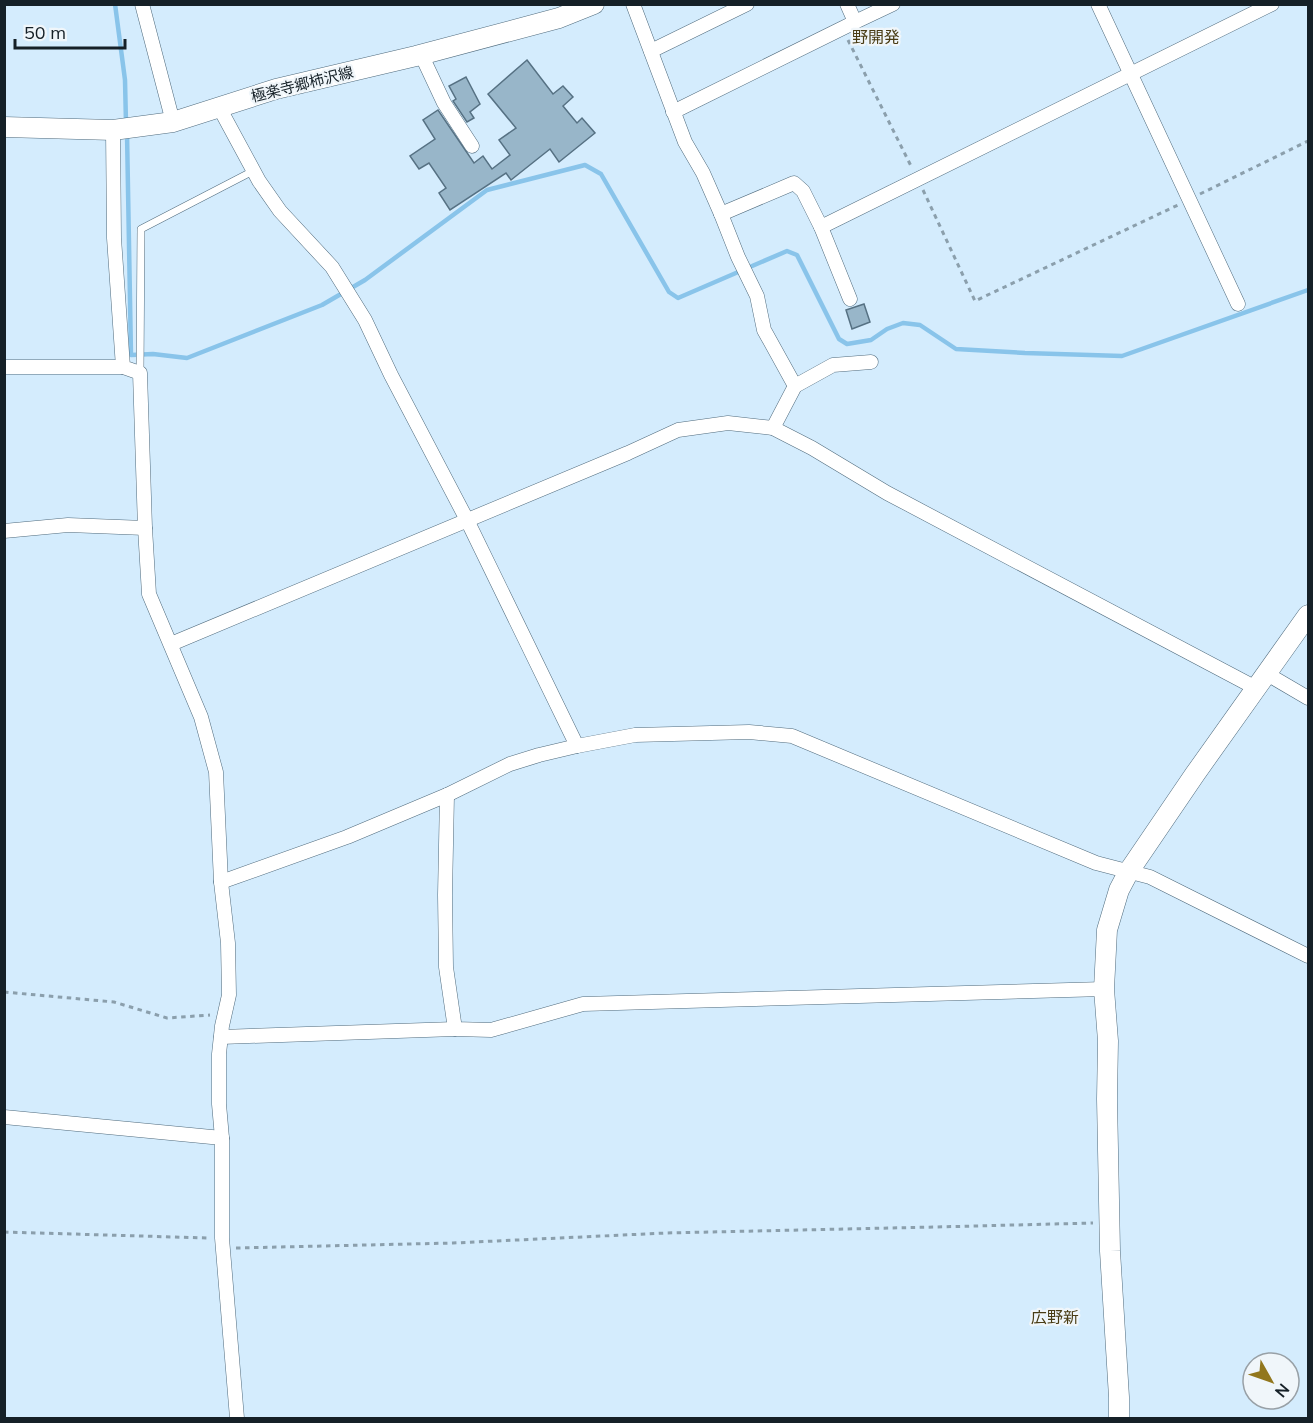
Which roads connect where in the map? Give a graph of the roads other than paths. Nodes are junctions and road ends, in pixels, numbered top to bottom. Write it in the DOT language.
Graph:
graph roads {
  1 [pos="142,4"];
  2 [pos="594,4"];
  3 [pos="633,4"];
  4 [pos="747,4"];
  5 [pos="847,4"];
  6 [pos="893,4"];
  7 [pos="1098,4"];
  8 [pos="1272,4"];
  9 [pos="855,22"];
  10 [pos="651,51"];
  11 [pos="421,54"];
  12 [pos="1129,74"];
  13 [pos="219,107"];
  14 [pos="673,112"];
  15 [pos="173,122"];
  16 [pos="4,127"];
  17 [pos="113,129"];
  18 [pos="472,146"];
  19 [pos="253,171"];
  20 [pos="721,214"];
  21 [pos="821,226"];
  22 [pos="850,299"];
  23 [pos="1238,304"];
  24 [pos="871,362"];
  25 [pos="4,367"];
  26 [pos="123,367"];
  27 [pos="140,373"];
  28 [pos="795,386"];
  29 [pos="773,428"];
  30 [pos="467,520"];
  31 [pos="145,528"];
  32 [pos="4,531"];
  33 [pos="1308,615"];
  34 [pos="171,644"];
  35 [pos="1261,681"];
  36 [pos="1308,698"];
  37 [pos="577,746"];
  38 [pos="447,795"];
  39 [pos="1129,871"];
  40 [pos="221,882"];
  41 [pos="1308,956"];
  42 [pos="1104,989"];
  43 [pos="455,1029"];
  44 [pos="221,1037"];
  45 [pos="4,1117"];
  46 [pos="222,1138"];
  47 [pos="237,1419"];
  48 [pos="1119,1419"];
  1 -- 15 [label="street"];
  2 -- 11 [label="street, 極楽寺郷柿沢線"];
  3 -- 10 [label="street"];
  4 -- 10 [label="street"];
  5 -- 9 [label="street"];
  6 -- 9 [label="street"];
  7 -- 12 [label="street"];
  8 -- 12 [label="street"];
  9 -- 14 [label="street"];
  10 -- 14 [label="street"];
  11 -- 13 [label="street, 極楽寺郷柿沢線"];
  11 -- 18 [label="street"];
  12 -- 21 [label="street"];
  12 -- 23 [label="street"];
  13 -- 15 [label="street, 極楽寺郷柿沢線"];
  13 -- 19 [label="street"];
  14 -- 20 [label="street"];
  15 -- 17 [label="street, 極楽寺郷柿沢線"];
  16 -- 17 [label="street, 極楽寺郷柿沢線"];
  17 -- 26 [label="street"];
  19 -- 27 [label="lane"];
  19 -- 30 [label="street"];
  20 -- 21 [label="street"];
  20 -- 28 [label="street"];
  21 -- 22 [label="street"];
  24 -- 28 [label="street"];
  25 -- 26 [label="street"];
  26 -- 27 [label="street"];
  27 -- 31 [label="street"];
  28 -- 29 [label="street"];
  29 -- 30 [label="street"];
  29 -- 35 [label="street"];
  30 -- 34 [label="street"];
  30 -- 37 [label="street"];
  31 -- 32 [label="street"];
  31 -- 34 [label="street"];
  33 -- 35 [label="street"];
  34 -- 40 [label="street"];
  35 -- 36 [label="street"];
  35 -- 39 [label="street"];
  37 -- 38 [label="street"];
  37 -- 39 [label="street"];
  38 -- 40 [label="street"];
  38 -- 43 [label="street"];
  39 -- 41 [label="street"];
  39 -- 42 [label="street"];
  40 -- 44 [label="street"];
  42 -- 43 [label="street"];
  42 -- 48 [label="street"];
  43 -- 44 [label="street"];
  44 -- 46 [label="street"];
  45 -- 46 [label="street"];
  46 -- 47 [label="street"];
}
